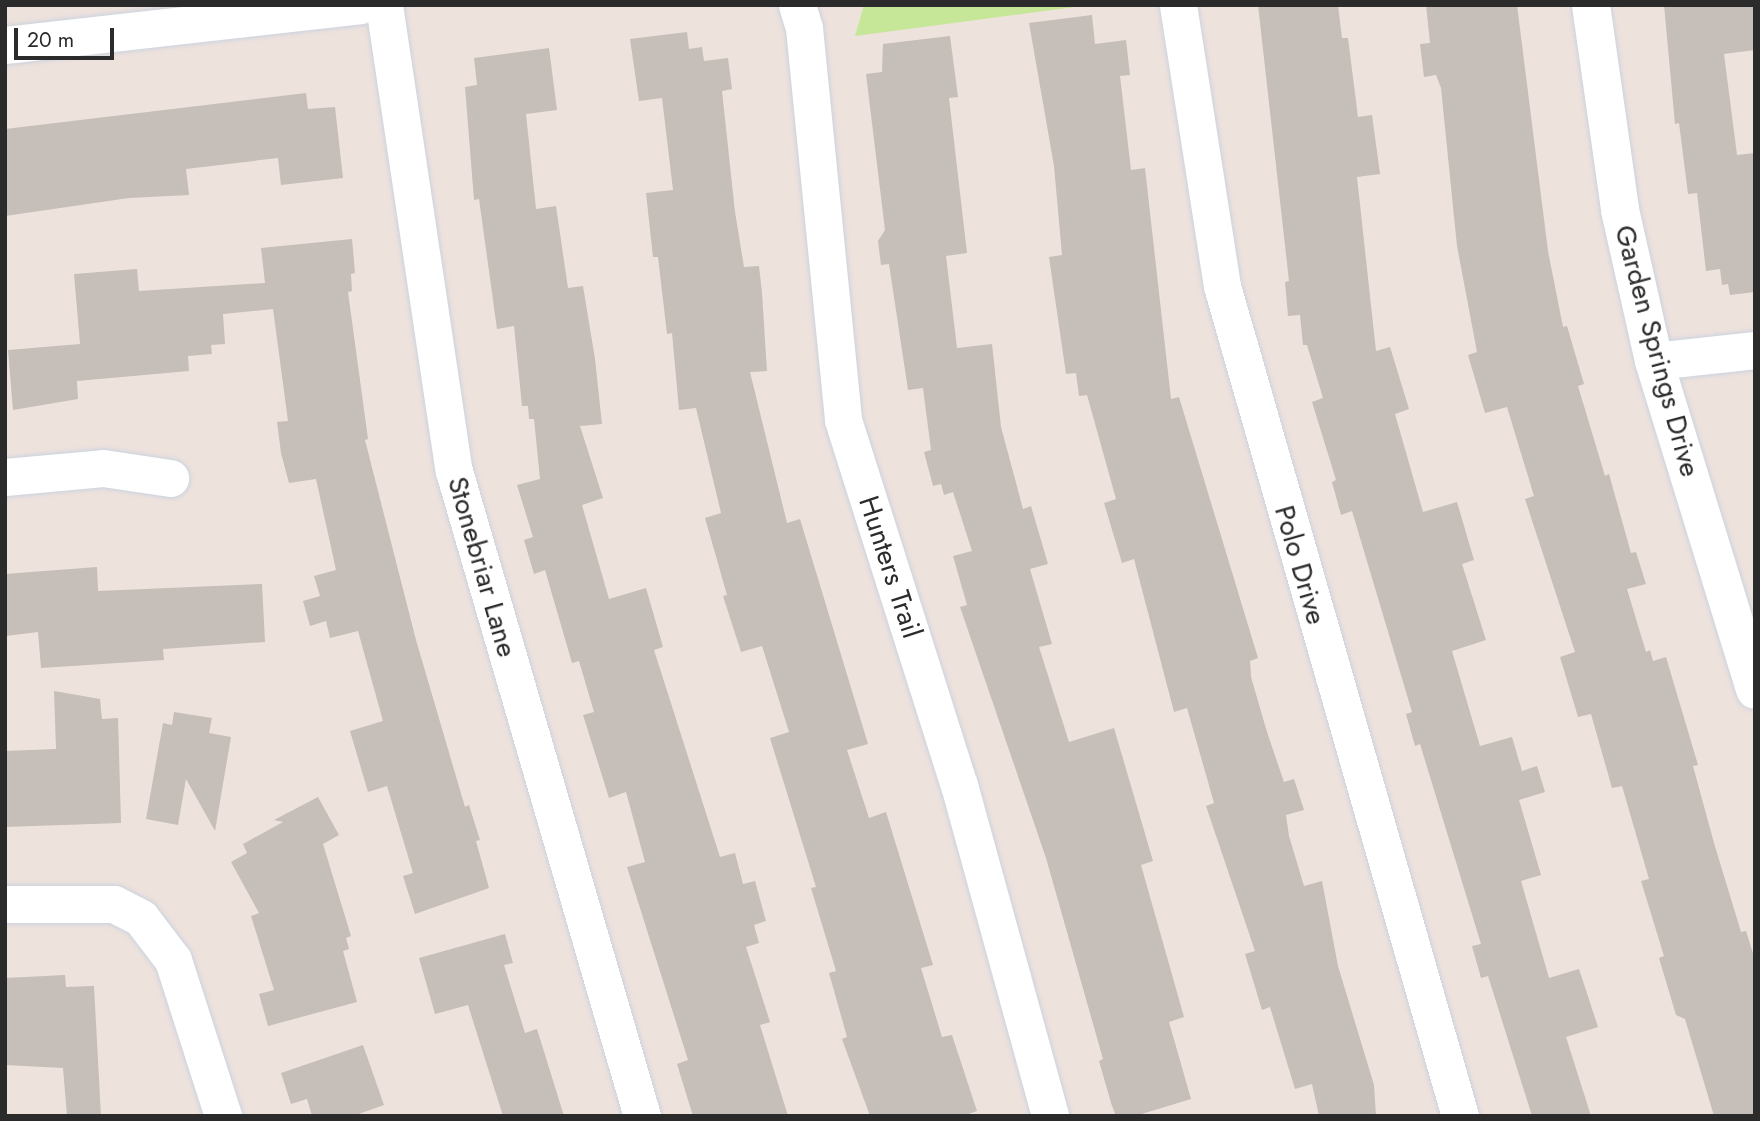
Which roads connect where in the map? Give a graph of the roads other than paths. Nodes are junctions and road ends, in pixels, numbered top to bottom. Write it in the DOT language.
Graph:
graph roads {
  1 [pos="360,5"];
  2 [pos="384,5"];
  3 [pos="797,5"];
  4 [pos="1178,5"];
  5 [pos="1591,5"];
  6 [pos="5,45"];
  7 [pos="1755,350"];
  8 [pos="1654,361"];
  9 [pos="5,477"];
  10 [pos="170,478"];
  11 [pos="1755,690"];
  12 [pos="5,904"];
  13 [pos="223,1116"];
  14 [pos="642,1116"];
  15 [pos="1050,1116"];
  16 [pos="1460,1116"];
  1 -- 6 [label="street"];
  2 -- 14 [label="street, Stonebriar Lane"];
  3 -- 15 [label="street, Hunters Trail"];
  4 -- 16 [label="street, Polo Drive"];
  5 -- 8 [label="street, Garden Springs Drive"];
  7 -- 8 [label="street"];
  8 -- 11 [label="street, Garden Springs Drive"];
  9 -- 10 [label="street"];
  12 -- 13 [label="street"];
}
